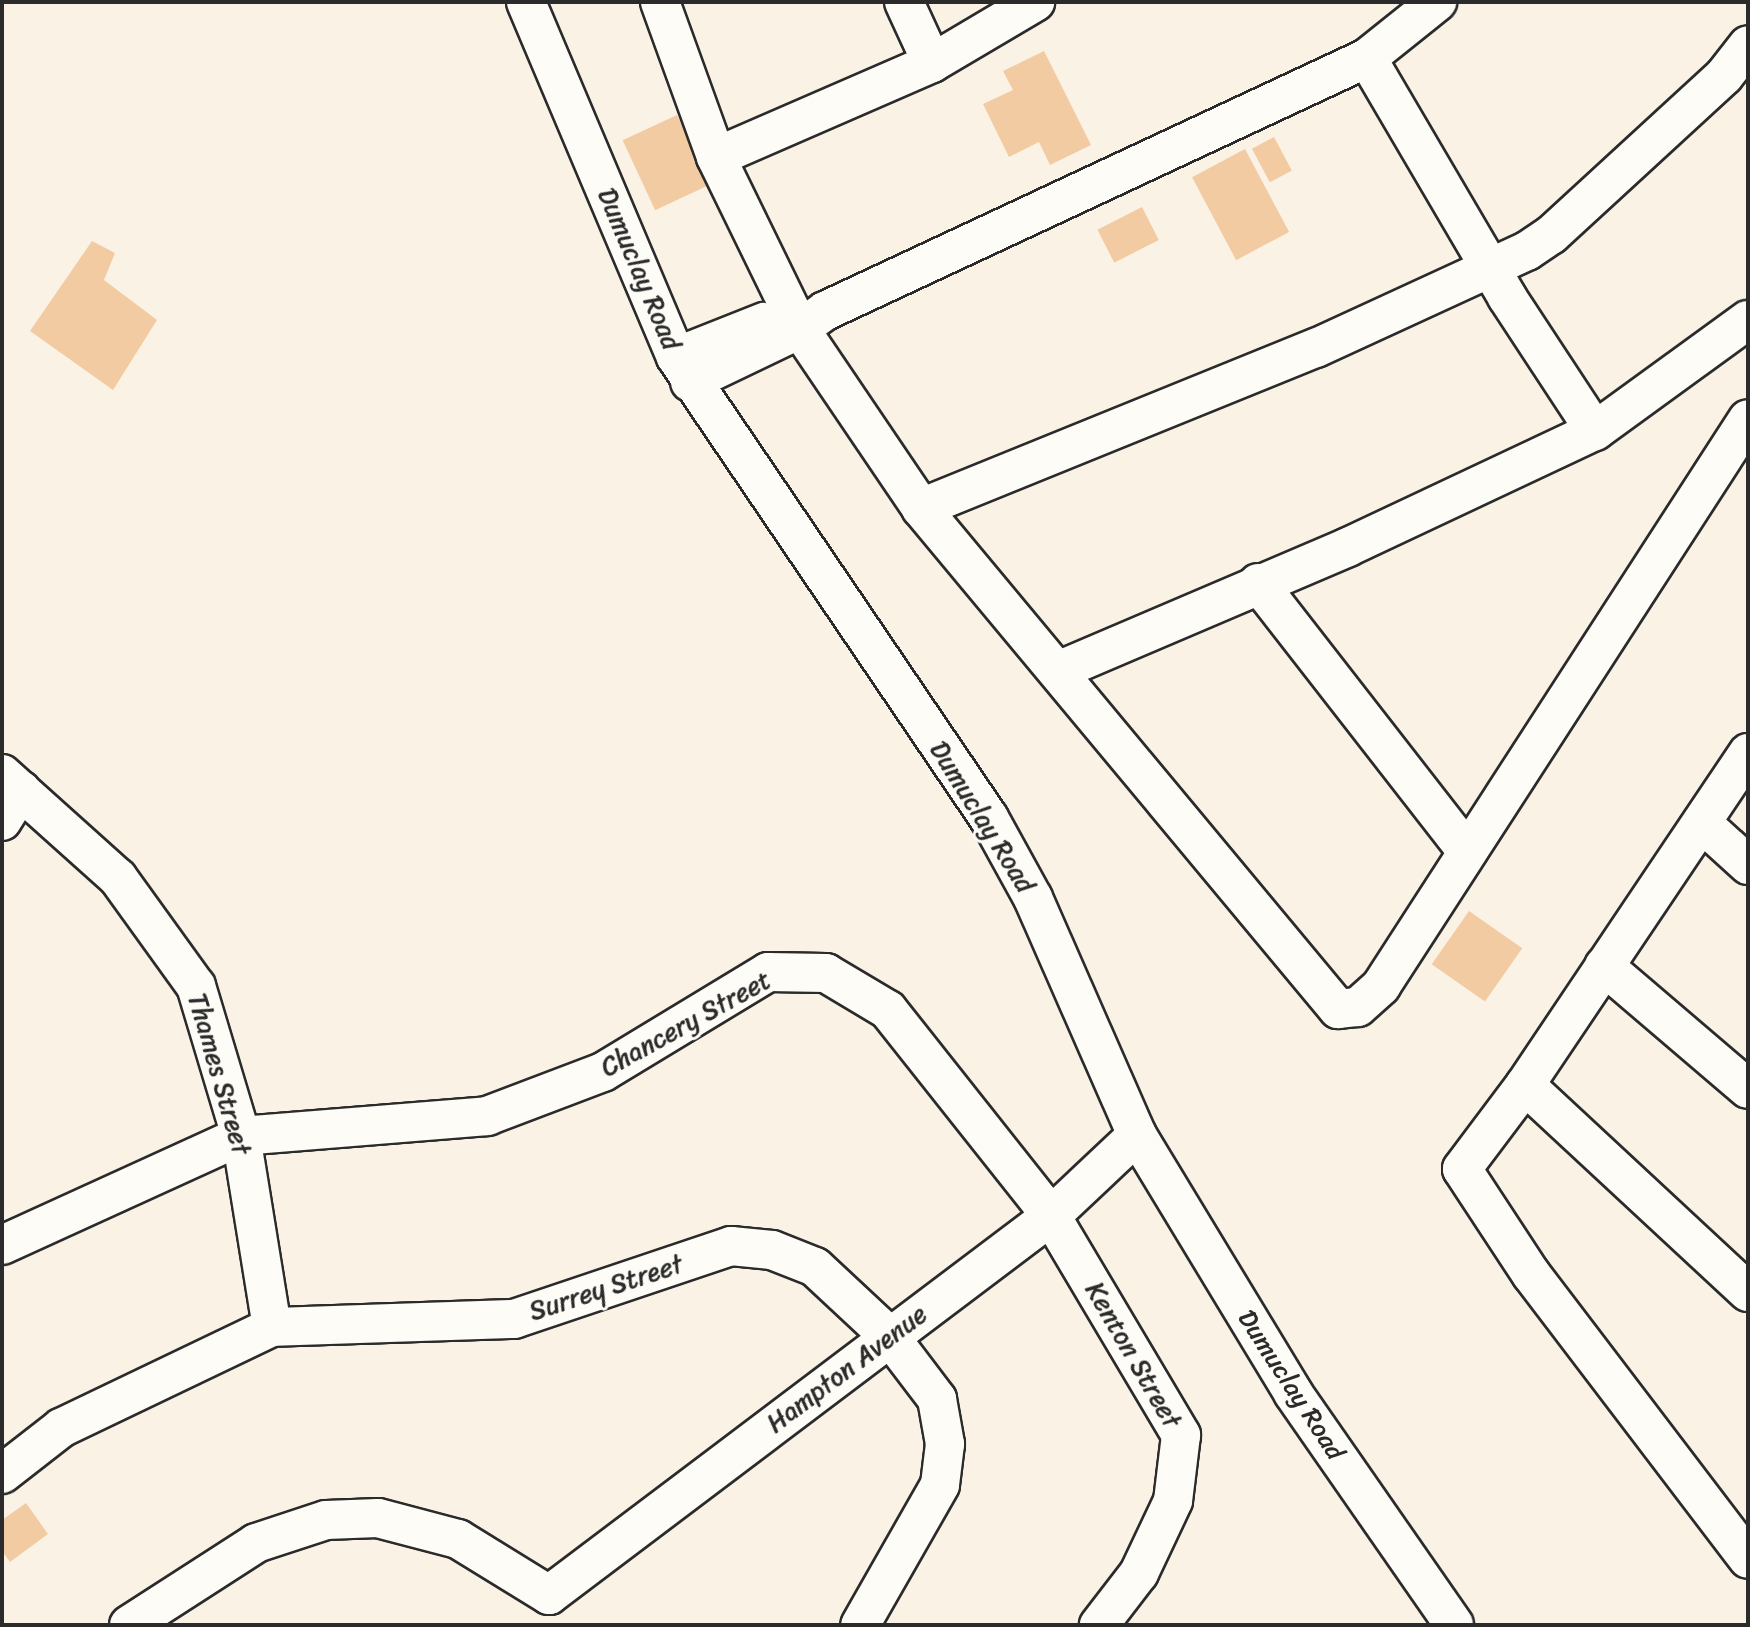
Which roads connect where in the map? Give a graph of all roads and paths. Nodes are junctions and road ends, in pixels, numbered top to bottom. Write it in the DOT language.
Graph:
graph roads {
  1 [pos="526,2"];
  2 [pos="660,2"];
  3 [pos="904,2"];
  4 [pos="1035,2"];
  5 [pos="1437,2"];
  6 [pos="1748,45"];
  7 [pos="1367,58"];
  8 [pos="932,63"];
  9 [pos="716,157"];
  10 [pos="1491,270"];
  11 [pos="806,317"];
  12 [pos="1748,320"];
  13 [pos="683,370"];
  14 [pos="1748,419"];
  15 [pos="1595,431"];
  16 [pos="921,508"];
  17 [pos="1258,583"];
  18 [pos="1060,670"];
  19 [pos="1748,753"];
  20 [pos="8,796"];
  21 [pos="1703,824"];
  22 [pos="1465,849"];
  23 [pos="1748,865"];
  24 [pos="1604,966"];
  25 [pos="1525,1085"];
  26 [pos="1748,1089"];
  27 [pos="1137,1135"];
  28 [pos="241,1136"];
  29 [pos="1051,1216"];
  30 [pos="2,1245"];
  31 [pos="1748,1292"];
  32 [pos="272,1327"];
  33 [pos="890,1337"];
  34 [pos="2,1474"];
  35 [pos="1741,1537"];
  36 [pos="547,1610"];
  37 [pos="129,1625"];
  38 [pos="860,1625"];
  39 [pos="1099,1625"];
  40 [pos="1454,1625"];
  1 -- 13 [label="street, Dumuclay Road"];
  2 -- 9 [label="street"];
  3 -- 8 [label="street"];
  4 -- 8 [label="street"];
  5 -- 7 [label="street"];
  6 -- 10 [label="street"];
  7 -- 10 [label="street"];
  7 -- 11 [label="street"];
  8 -- 9 [label="street"];
  9 -- 11 [label="street"];
  10 -- 15 [label="street"];
  10 -- 16 [label="street"];
  11 -- 13 [label="street"];
  11 -- 16 [label="street"];
  12 -- 15 [label="street"];
  13 -- 27 [label="street, Dumuclay Road"];
  14 -- 22 [label="street"];
  15 -- 17 [label="street"];
  16 -- 18 [label="street"];
  17 -- 18 [label="street"];
  17 -- 22 [label="street"];
  18 -- 22 [label="street"];
  19 -- 21 [label="street"];
  20 -- 28 [label="street, Thames Street"];
  21 -- 23 [label="street"];
  21 -- 24 [label="street"];
  24 -- 25 [label="street"];
  24 -- 26 [label="street"];
  25 -- 31 [label="street"];
  25 -- 35 [label="street"];
  27 -- 29 [label="street, Hampton Avenue"];
  27 -- 40 [label="street, Dumuclay Road"];
  28 -- 29 [label="street, Chancery Street"];
  28 -- 30 [label="street, Chancery Street"];
  28 -- 32 [label="street, Thames Street"];
  29 -- 33 [label="street, Hampton Avenue"];
  29 -- 39 [label="street, Kenton Street"];
  32 -- 33 [label="street, Surrey Street"];
  32 -- 34 [label="street, Surrey Street"];
  33 -- 36 [label="street, Hampton Avenue"];
  33 -- 38 [label="street, Surrey Street"];
  36 -- 37 [label="street"];
}
